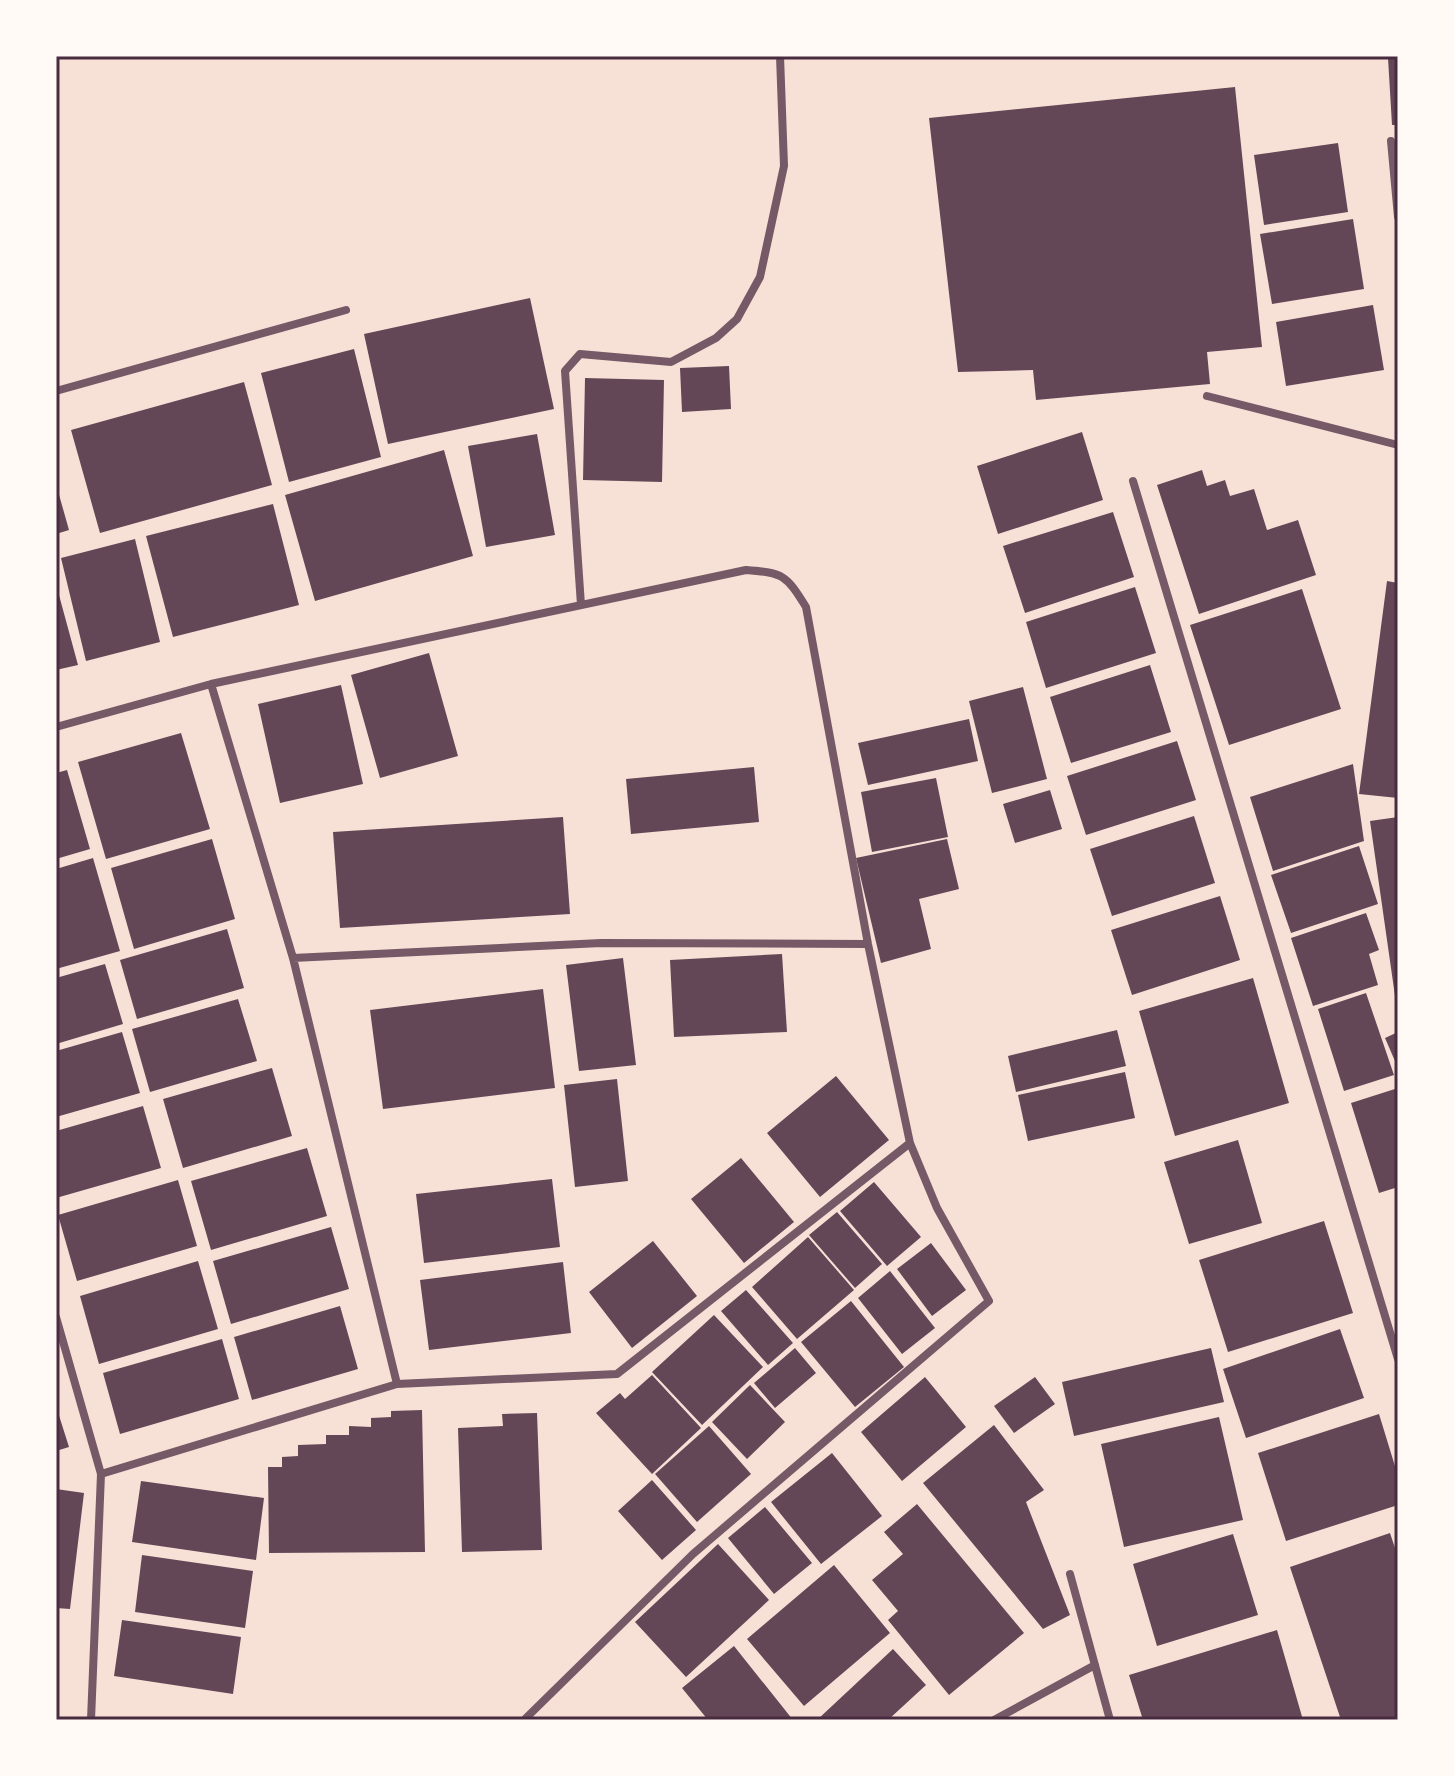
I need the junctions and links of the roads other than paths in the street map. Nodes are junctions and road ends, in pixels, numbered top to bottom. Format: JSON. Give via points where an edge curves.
{"nodes":[{"id":1,"x":780,"y":56,"type":"edge"},
{"id":2,"x":1391,"y":141,"type":"dead end"},
{"id":3,"x":1398,"y":217,"type":"edge"},
{"id":4,"x":346,"y":310,"type":"dead end"},
{"id":5,"x":56,"y":391,"type":"edge"},
{"id":6,"x":1207,"y":396,"type":"dead end"},
{"id":7,"x":1398,"y":445,"type":"edge"},
{"id":8,"x":1133,"y":481,"type":"dead end"},
{"id":9,"x":581,"y":605,"type":"junction"},
{"id":10,"x":211,"y":684,"type":"junction"},
{"id":11,"x":56,"y":727,"type":"edge"},
{"id":12,"x":868,"y":944,"type":"junction"},
{"id":13,"x":293,"y":958,"type":"junction"},
{"id":14,"x":910,"y":1143,"type":"junction"},
{"id":15,"x":56,"y":1317,"type":"edge"},
{"id":16,"x":1398,"y":1359,"type":"edge"},
{"id":17,"x":397,"y":1384,"type":"junction"},
{"id":18,"x":101,"y":1474,"type":"junction"},
{"id":19,"x":1070,"y":1574,"type":"dead end"},
{"id":20,"x":1095,"y":1665,"type":"junction"},
{"id":21,"x":91,"y":1720,"type":"edge"},
{"id":22,"x":524,"y":1720,"type":"edge"},
{"id":23,"x":994,"y":1720,"type":"edge"},
{"id":24,"x":1110,"y":1720,"type":"edge"}],
"edges":[{"from":1,"to":9,"type":"street","via":[[784,166],[760,277],[737,319],[716,338],[671,362],[580,354],[565,371]]},
{"from":2,"to":3,"type":"street"},
{"from":4,"to":5,"type":"street"},
{"from":6,"to":7,"type":"street"},
{"from":8,"to":16,"type":"street"},
{"from":9,"to":10,"type":"street"},
{"from":9,"to":12,"type":"street","via":[[746,570],[790,581],[806,607]]},
{"from":10,"to":11,"type":"street"},
{"from":10,"to":13,"type":"street"},
{"from":12,"to":13,"type":"street","via":[[601,943]]},
{"from":12,"to":14,"type":"street"},
{"from":13,"to":17,"type":"street"},
{"from":14,"to":17,"type":"street","via":[[617,1374]]},
{"from":14,"to":22,"type":"street","via":[[937,1208],[989,1301],[693,1554]]},
{"from":15,"to":18,"type":"street"},
{"from":17,"to":18,"type":"street"},
{"from":18,"to":21,"type":"street"},
{"from":19,"to":20,"type":"street"},
{"from":20,"to":23,"type":"street"},
{"from":20,"to":24,"type":"street"}]}
